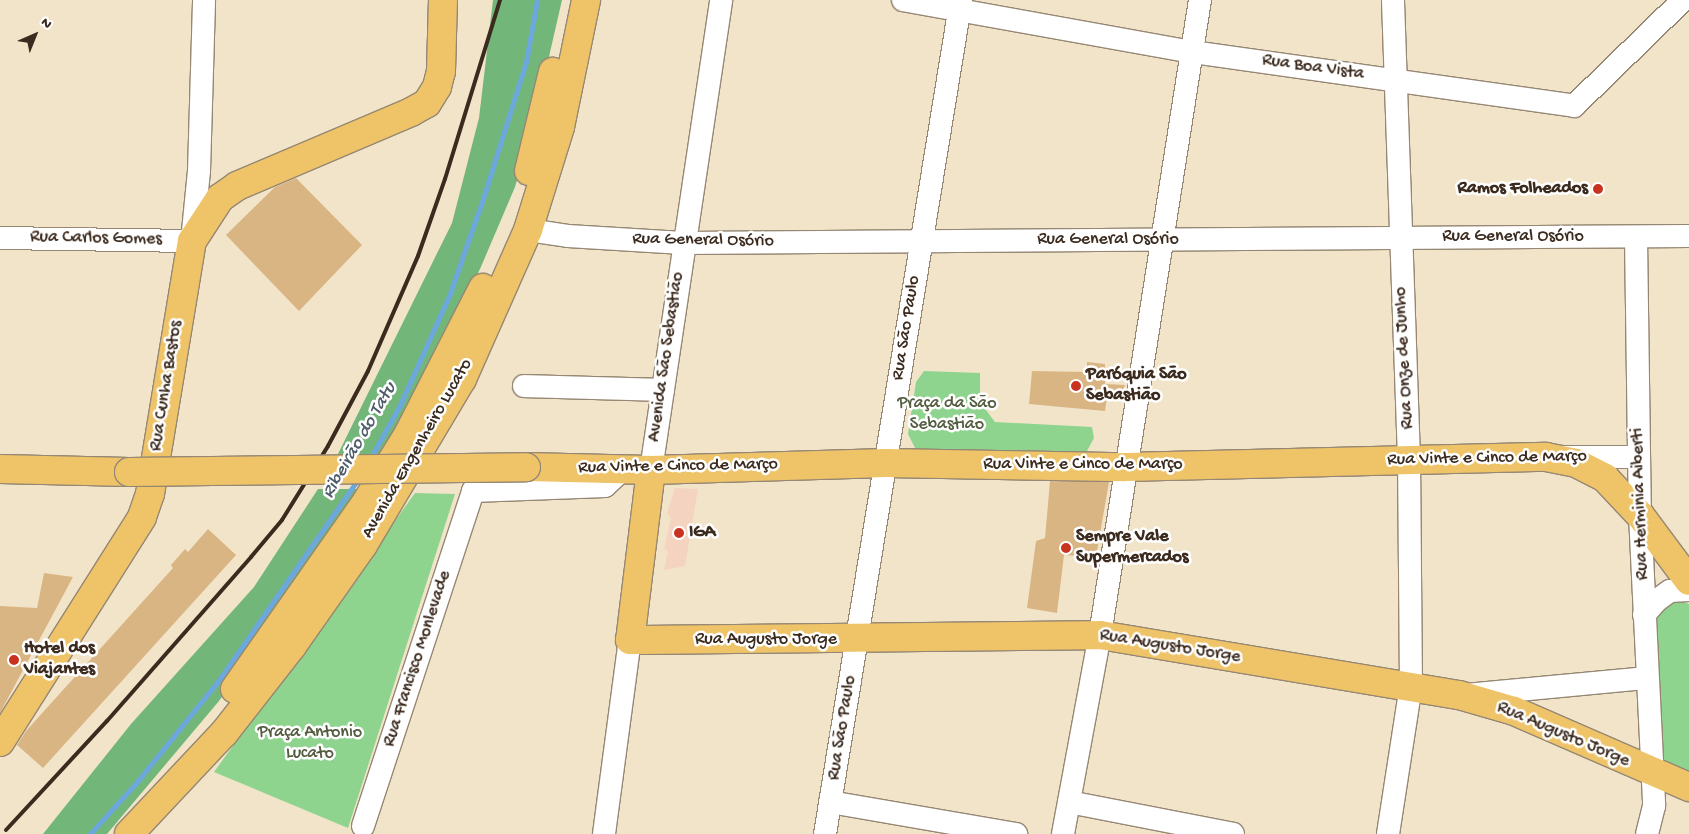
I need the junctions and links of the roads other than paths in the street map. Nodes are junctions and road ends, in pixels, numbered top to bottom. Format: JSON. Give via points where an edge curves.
{"nodes":[{"id":1,"x":204,"y":0,"type":"edge"},
{"id":2,"x":443,"y":0,"type":"edge"},
{"id":3,"x":570,"y":0,"type":"edge"},
{"id":4,"x":586,"y":0,"type":"edge"},
{"id":5,"x":721,"y":0,"type":"edge"},
{"id":6,"x":903,"y":0,"type":"edge"},
{"id":7,"x":1200,"y":0,"type":"edge"},
{"id":8,"x":1393,"y":0,"type":"edge"},
{"id":9,"x":1683,"y":0,"type":"edge"},
{"id":10,"x":961,"y":4,"type":"edge"},
{"id":11,"x":1192,"y":52,"type":"junction"},
{"id":12,"x":1395,"y":79,"type":"junction"},
{"id":13,"x":199,"y":171,"type":"junction"},
{"id":14,"x":529,"y":171,"type":"junction"},
{"id":15,"x":237,"y":186,"type":"junction"},
{"id":16,"x":528,"y":230,"type":"junction"},
{"id":17,"x":1689,"y":236,"type":"edge"},
{"id":18,"x":1636,"y":237,"type":"junction"},
{"id":19,"x":0,"y":238,"type":"edge"},
{"id":20,"x":1399,"y":238,"type":"junction"},
{"id":21,"x":1161,"y":240,"type":"junction"},
{"id":22,"x":192,"y":241,"type":"junction"},
{"id":23,"x":920,"y":241,"type":"junction"},
{"id":24,"x":683,"y":243,"type":"junction"},
{"id":25,"x":524,"y":386,"type":"dead end"},
{"id":26,"x":663,"y":390,"type":"junction"},
{"id":27,"x":1546,"y":457,"type":"junction"},
{"id":28,"x":1639,"y":457,"type":"junction"},
{"id":29,"x":1409,"y":459,"type":"junction"},
{"id":30,"x":886,"y":463,"type":"junction"},
{"id":31,"x":1125,"y":467,"type":"junction"},
{"id":32,"x":0,"y":469,"type":"edge"},
{"id":33,"x":623,"y":469,"type":"junction"},
{"id":34,"x":651,"y":470,"type":"junction"},
{"id":35,"x":1640,"y":515,"type":"junction"},
{"id":36,"x":1689,"y":581,"type":"edge"},
{"id":37,"x":1689,"y":590,"type":"edge"},
{"id":38,"x":1644,"y":614,"type":"junction"},
{"id":39,"x":1100,"y":635,"type":"junction"},
{"id":40,"x":630,"y":640,"type":"junction"},
{"id":41,"x":857,"y":640,"type":"junction"},
{"id":42,"x":1647,"y":678,"type":"junction"},
{"id":43,"x":1411,"y":686,"type":"junction"},
{"id":44,"x":1459,"y":695,"type":"junction"},
{"id":45,"x":2,"y":737,"type":"edge"},
{"id":46,"x":1652,"y":772,"type":"junction"},
{"id":47,"x":1689,"y":787,"type":"edge"},
{"id":48,"x":830,"y":802,"type":"junction"},
{"id":49,"x":1068,"y":802,"type":"junction"},
{"id":50,"x":363,"y":826,"type":"dead end"},
{"id":51,"x":115,"y":834,"type":"edge"},
{"id":52,"x":129,"y":834,"type":"edge"},
{"id":53,"x":604,"y":834,"type":"edge"},
{"id":54,"x":825,"y":834,"type":"edge"},
{"id":55,"x":1016,"y":834,"type":"edge"},
{"id":56,"x":1063,"y":834,"type":"edge"},
{"id":57,"x":1233,"y":834,"type":"edge"},
{"id":58,"x":1388,"y":834,"type":"edge"},
{"id":59,"x":1646,"y":834,"type":"edge"}],
"edges":[{"from":1,"to":13,"type":"street","name":"Rua Cunha Bastos"},
{"from":2,"to":15,"type":"main road","via":[[441,71],[438,87],[427,103]]},
{"from":3,"to":14,"type":"main road","name":"Avenida Engenheiro Lucato"},
{"from":4,"to":16,"type":"main road","name":"Avenida Engenheiro Lucato","via":[[560,127]]},
{"from":5,"to":24,"type":"street","name":"Avenida São Sebastião"},
{"from":6,"to":10,"type":"street","name":"Rua Boa Vista"},
{"from":7,"to":11,"type":"street"},
{"from":8,"to":12,"type":"street","name":"Rua Onze de Junho"},
{"from":9,"to":12,"type":"street","name":"Rua Boa Vista","via":[[1574,106]]},
{"from":10,"to":11,"type":"street","name":"Rua Boa Vista"},
{"from":10,"to":23,"type":"street","name":"Rua São Paulo"},
{"from":11,"to":12,"type":"street","name":"Rua Boa Vista"},
{"from":11,"to":21,"type":"street"},
{"from":12,"to":20,"type":"street","name":"Rua Onze de Junho"},
{"from":13,"to":15,"type":"street","via":[[208,182]]},
{"from":13,"to":22,"type":"street","name":"Rua Cunha Bastos"},
{"from":14,"to":16,"type":"main road","via":[[521,212]]},
{"from":14,"to":51,"type":"main road","name":"Avenida Engenheiro Lucato","via":[[502,244],[476,301],[408,435],[367,501],[209,725]]},
{"from":15,"to":22,"type":"main road","via":[[220,198]]},
{"from":16,"to":24,"type":"street","name":"Rua General Osório","via":[[568,236]]},
{"from":16,"to":52,"type":"main road","name":"Avenida Engenheiro Lucato","via":[[462,378],[364,545],[292,646],[224,733]]},
{"from":17,"to":18,"type":"street","name":"Rua General Osório"},
{"from":18,"to":20,"type":"street","name":"Rua General Osório"},
{"from":18,"to":28,"type":"street","name":"Rua Herminia Aiberti"},
{"from":19,"to":22,"type":"street","name":"Rua Carlos Gomes"},
{"from":20,"to":21,"type":"street","name":"Rua General Osório"},
{"from":20,"to":29,"type":"street","name":"Rua Onze de Junho"},
{"from":21,"to":23,"type":"street","name":"Rua General Osório"},
{"from":21,"to":31,"type":"street"},
{"from":22,"to":45,"type":"main road","name":"Rua Cunha Bastos","via":[[151,486],[142,517]]},
{"from":23,"to":24,"type":"street","name":"Rua General Osório"},
{"from":23,"to":30,"type":"street","name":"Rua São Paulo"},
{"from":24,"to":26,"type":"street","name":"Avenida São Sebastião"},
{"from":25,"to":26,"type":"street"},
{"from":26,"to":34,"type":"street","name":"Avenida São Sebastião"},
{"from":27,"to":28,"type":"street","name":"Rua Vinte e Cinco de Março"},
{"from":27,"to":29,"type":"main road","name":"Rua Vinte e Cinco de Março"},
{"from":27,"to":35,"type":"main road","via":[[1576,463],[1605,478]]},
{"from":28,"to":35,"type":"street","name":"Rua Herminia Aiberti"},
{"from":29,"to":31,"type":"main road","name":"Rua Vinte e Cinco de Março"},
{"from":29,"to":43,"type":"street","name":"Rua Onze de Junho"},
{"from":30,"to":31,"type":"main road","name":"Rua Vinte e Cinco de Março"},
{"from":30,"to":34,"type":"main road","name":"Rua Vinte e Cinco de Março"},
{"from":30,"to":41,"type":"street","name":"Rua São Paulo"},
{"from":31,"to":39,"type":"street"},
{"from":32,"to":33,"type":"main road","name":"Rua Vinte e Cinco de Março","bridge":true,"via":[[129,472],[526,467]]},
{"from":33,"to":34,"type":"main road","name":"Rua Vinte e Cinco de Março"},
{"from":33,"to":50,"type":"street","name":"Rua Francisco Monlevade","via":[[605,486],[473,491]]},
{"from":34,"to":40,"type":"main road","name":"Avenida São Sebastião"},
{"from":35,"to":36,"type":"main road"},
{"from":35,"to":38,"type":"street","name":"Rua Herminia Aiberti"},
{"from":37,"to":38,"type":"street","via":[[1670,592],[1656,600]]},
{"from":38,"to":42,"type":"street","name":"Rua Herminia Aiberti"},
{"from":39,"to":41,"type":"main road","name":"Rua Augusto Jorge"},
{"from":39,"to":43,"type":"main road","name":"Rua Augusto Jorge"},
{"from":39,"to":49,"type":"street"},
{"from":40,"to":41,"type":"main road","name":"Rua Augusto Jorge"},
{"from":40,"to":53,"type":"street","name":"Avenida São Sebastião"},
{"from":41,"to":48,"type":"street","name":"Rua São Paulo"},
{"from":42,"to":44,"type":"street"},
{"from":42,"to":46,"type":"street","name":"Rua Herminia Aiberti"},
{"from":43,"to":44,"type":"main road","name":"Rua Augusto Jorge"},
{"from":43,"to":58,"type":"street","name":"Rua Onze de Junho"},
{"from":44,"to":46,"type":"main road","name":"Rua Augusto Jorge","via":[[1514,711]]},
{"from":46,"to":47,"type":"main road","name":"Rua Augusto Jorge"},
{"from":46,"to":59,"type":"street","name":"Rua Herminia Aiberti","via":[[1654,806]]},
{"from":48,"to":54,"type":"street","name":"Rua São Paulo"},
{"from":48,"to":55,"type":"street"},
{"from":49,"to":56,"type":"street"},
{"from":49,"to":57,"type":"street"}]}
